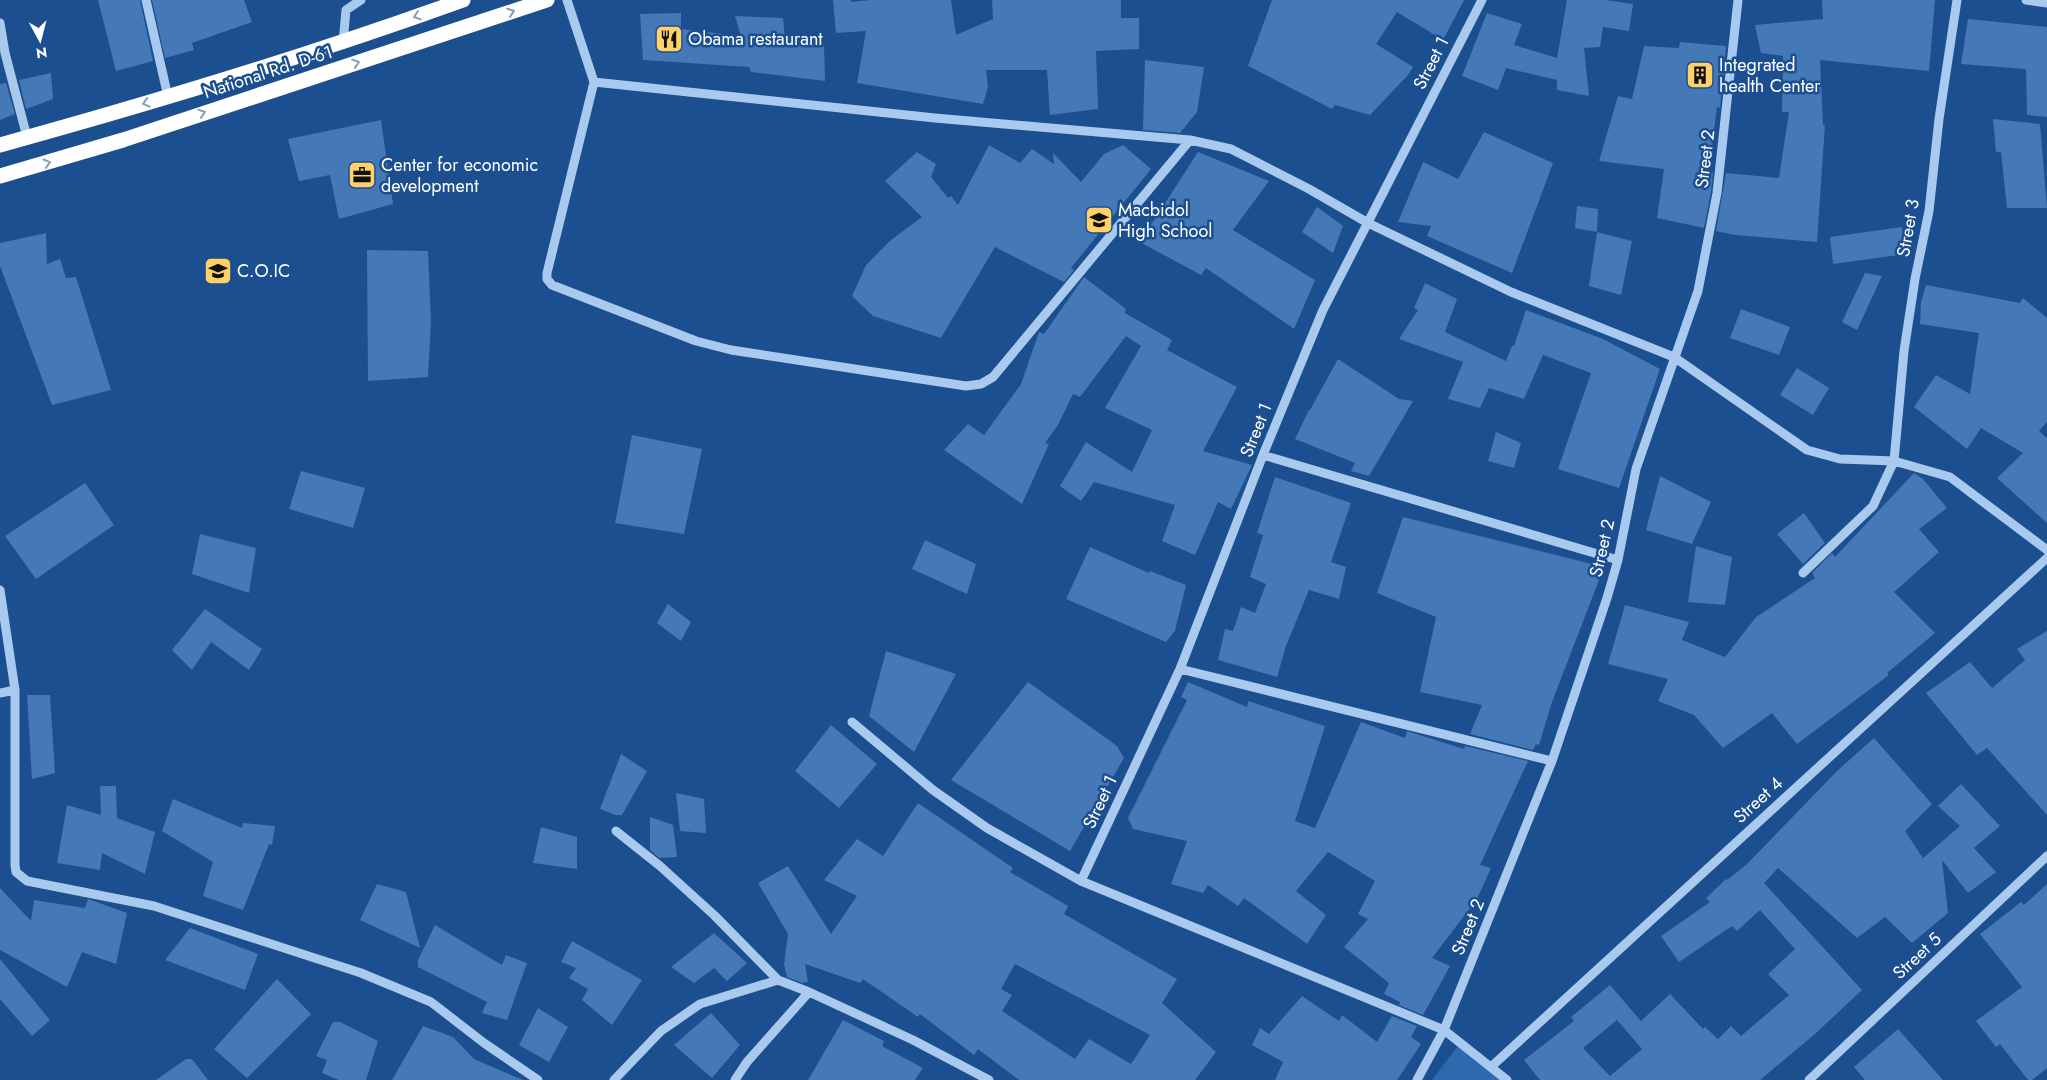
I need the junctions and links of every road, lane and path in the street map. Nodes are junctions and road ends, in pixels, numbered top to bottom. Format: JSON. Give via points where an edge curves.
{"nodes":[{"id":1,"x":146,"y":0,"type":"edge"},
{"id":2,"x":361,"y":0,"type":"edge"},
{"id":3,"x":463,"y":0,"type":"edge"},
{"id":4,"x":547,"y":0,"type":"edge"},
{"id":5,"x":567,"y":0,"type":"edge"},
{"id":6,"x":1482,"y":0,"type":"edge"},
{"id":7,"x":1738,"y":0,"type":"edge"},
{"id":8,"x":1957,"y":0,"type":"edge"},
{"id":9,"x":2026,"y":0,"type":"edge"},
{"id":10,"x":2047,"y":3,"type":"edge"},
{"id":11,"x":437,"y":4,"type":"edge"},
{"id":12,"x":0,"y":23,"type":"edge"},
{"id":13,"x":343,"y":43,"type":"junction"},
{"id":14,"x":594,"y":82,"type":"junction"},
{"id":15,"x":168,"y":97,"type":"junction"},
{"id":16,"x":28,"y":138,"type":"junction"},
{"id":17,"x":1190,"y":140,"type":"junction"},
{"id":18,"x":0,"y":145,"type":"edge"},
{"id":19,"x":0,"y":176,"type":"edge"},
{"id":20,"x":1368,"y":222,"type":"junction"},
{"id":21,"x":1674,"y":357,"type":"junction"},
{"id":22,"x":1263,"y":455,"type":"junction"},
{"id":23,"x":1894,"y":461,"type":"junction"},
{"id":24,"x":2047,"y":550,"type":"edge"},
{"id":25,"x":2047,"y":558,"type":"edge"},
{"id":26,"x":1618,"y":560,"type":"junction"},
{"id":27,"x":1803,"y":573,"type":"dead end"},
{"id":28,"x":0,"y":590,"type":"edge"},
{"id":29,"x":1180,"y":669,"type":"junction"},
{"id":30,"x":15,"y":690,"type":"junction"},
{"id":31,"x":0,"y":693,"type":"edge"},
{"id":32,"x":852,"y":722,"type":"dead end"},
{"id":33,"x":1552,"y":761,"type":"junction"},
{"id":34,"x":616,"y":831,"type":"dead end"},
{"id":35,"x":2047,"y":856,"type":"edge"},
{"id":36,"x":1081,"y":881,"type":"junction"},
{"id":37,"x":778,"y":980,"type":"junction"},
{"id":38,"x":810,"y":992,"type":"junction"},
{"id":39,"x":1444,"y":1030,"type":"junction"},
{"id":40,"x":1492,"y":1066,"type":"junction"},
{"id":41,"x":538,"y":1080,"type":"edge"},
{"id":42,"x":614,"y":1080,"type":"edge"},
{"id":43,"x":735,"y":1080,"type":"edge"},
{"id":44,"x":989,"y":1080,"type":"edge"},
{"id":45,"x":1416,"y":1080,"type":"edge"},
{"id":46,"x":1507,"y":1080,"type":"edge"},
{"id":47,"x":1809,"y":1080,"type":"edge"}],
"edges":[{"from":1,"to":15,"type":"street"},
{"from":2,"to":13,"type":"street","via":[[346,10]]},
{"from":3,"to":11,"type":"highway","name":"National Rd. D-61"},
{"from":19,"to":4,"type":"highway","name":"National Rd. D-61","one_way":true,"via":[[123,140]]},
{"from":5,"to":14,"type":"street"},
{"from":6,"to":20,"type":"street","name":"Street 1"},
{"from":7,"to":21,"type":"street","name":"Street 2","via":[[1717,193],[1698,291]]},
{"from":8,"to":23,"type":"street","name":"Street 3","via":[[1929,211],[1904,351]]},
{"from":9,"to":10,"type":"street"},
{"from":11,"to":13,"type":"highway","name":"National Rd. D-61","one_way":true},
{"from":12,"to":16,"type":"street"},
{"from":13,"to":15,"type":"highway","name":"National Rd. D-61"},
{"from":14,"to":17,"type":"street","via":[[935,118]]},
{"from":14,"to":17,"type":"street","via":[[547,273],[552,285],[705,344],[966,386],[982,384],[993,377]]},
{"from":15,"to":16,"type":"highway","name":"National Rd. D-61","one_way":true},
{"from":16,"to":18,"type":"highway","name":"National Rd. D-61"},
{"from":17,"to":20,"type":"street","via":[[1231,149]]},
{"from":20,"to":21,"type":"street","via":[[1511,292]]},
{"from":20,"to":22,"type":"street","name":"Street 1","via":[[1323,310]]},
{"from":21,"to":23,"type":"street","via":[[1807,450],[1840,459]]},
{"from":21,"to":26,"type":"street","name":"Street 2","via":[[1636,468]]},
{"from":22,"to":26,"type":"street"},
{"from":22,"to":29,"type":"street","name":"Street 1"},
{"from":23,"to":24,"type":"street","via":[[1950,477]]},
{"from":23,"to":27,"type":"street","name":"Street 3","via":[[1873,506]]},
{"from":25,"to":40,"type":"street","name":"Street 4"},
{"from":26,"to":33,"type":"street","name":"Street 2"},
{"from":28,"to":30,"type":"street"},
{"from":29,"to":33,"type":"street"},
{"from":29,"to":36,"type":"street","name":"Street 1"},
{"from":30,"to":31,"type":"street"},
{"from":30,"to":41,"type":"street","via":[[15,865],[16,872],[27,881],[154,906],[361,973],[431,1002]]},
{"from":32,"to":36,"type":"street","via":[[933,790],[987,828]]},
{"from":33,"to":39,"type":"street","name":"Street 2"},
{"from":34,"to":37,"type":"street","via":[[714,915]]},
{"from":35,"to":47,"type":"street","name":"Street 5"},
{"from":36,"to":39,"type":"street"},
{"from":37,"to":38,"type":"street"},
{"from":37,"to":42,"type":"street","via":[[700,1004],[661,1031]]},
{"from":38,"to":43,"type":"street","via":[[747,1062]]},
{"from":38,"to":44,"type":"street"},
{"from":39,"to":40,"type":"street"},
{"from":39,"to":45,"type":"street","name":"Street 2"},
{"from":40,"to":46,"type":"street"}]}
